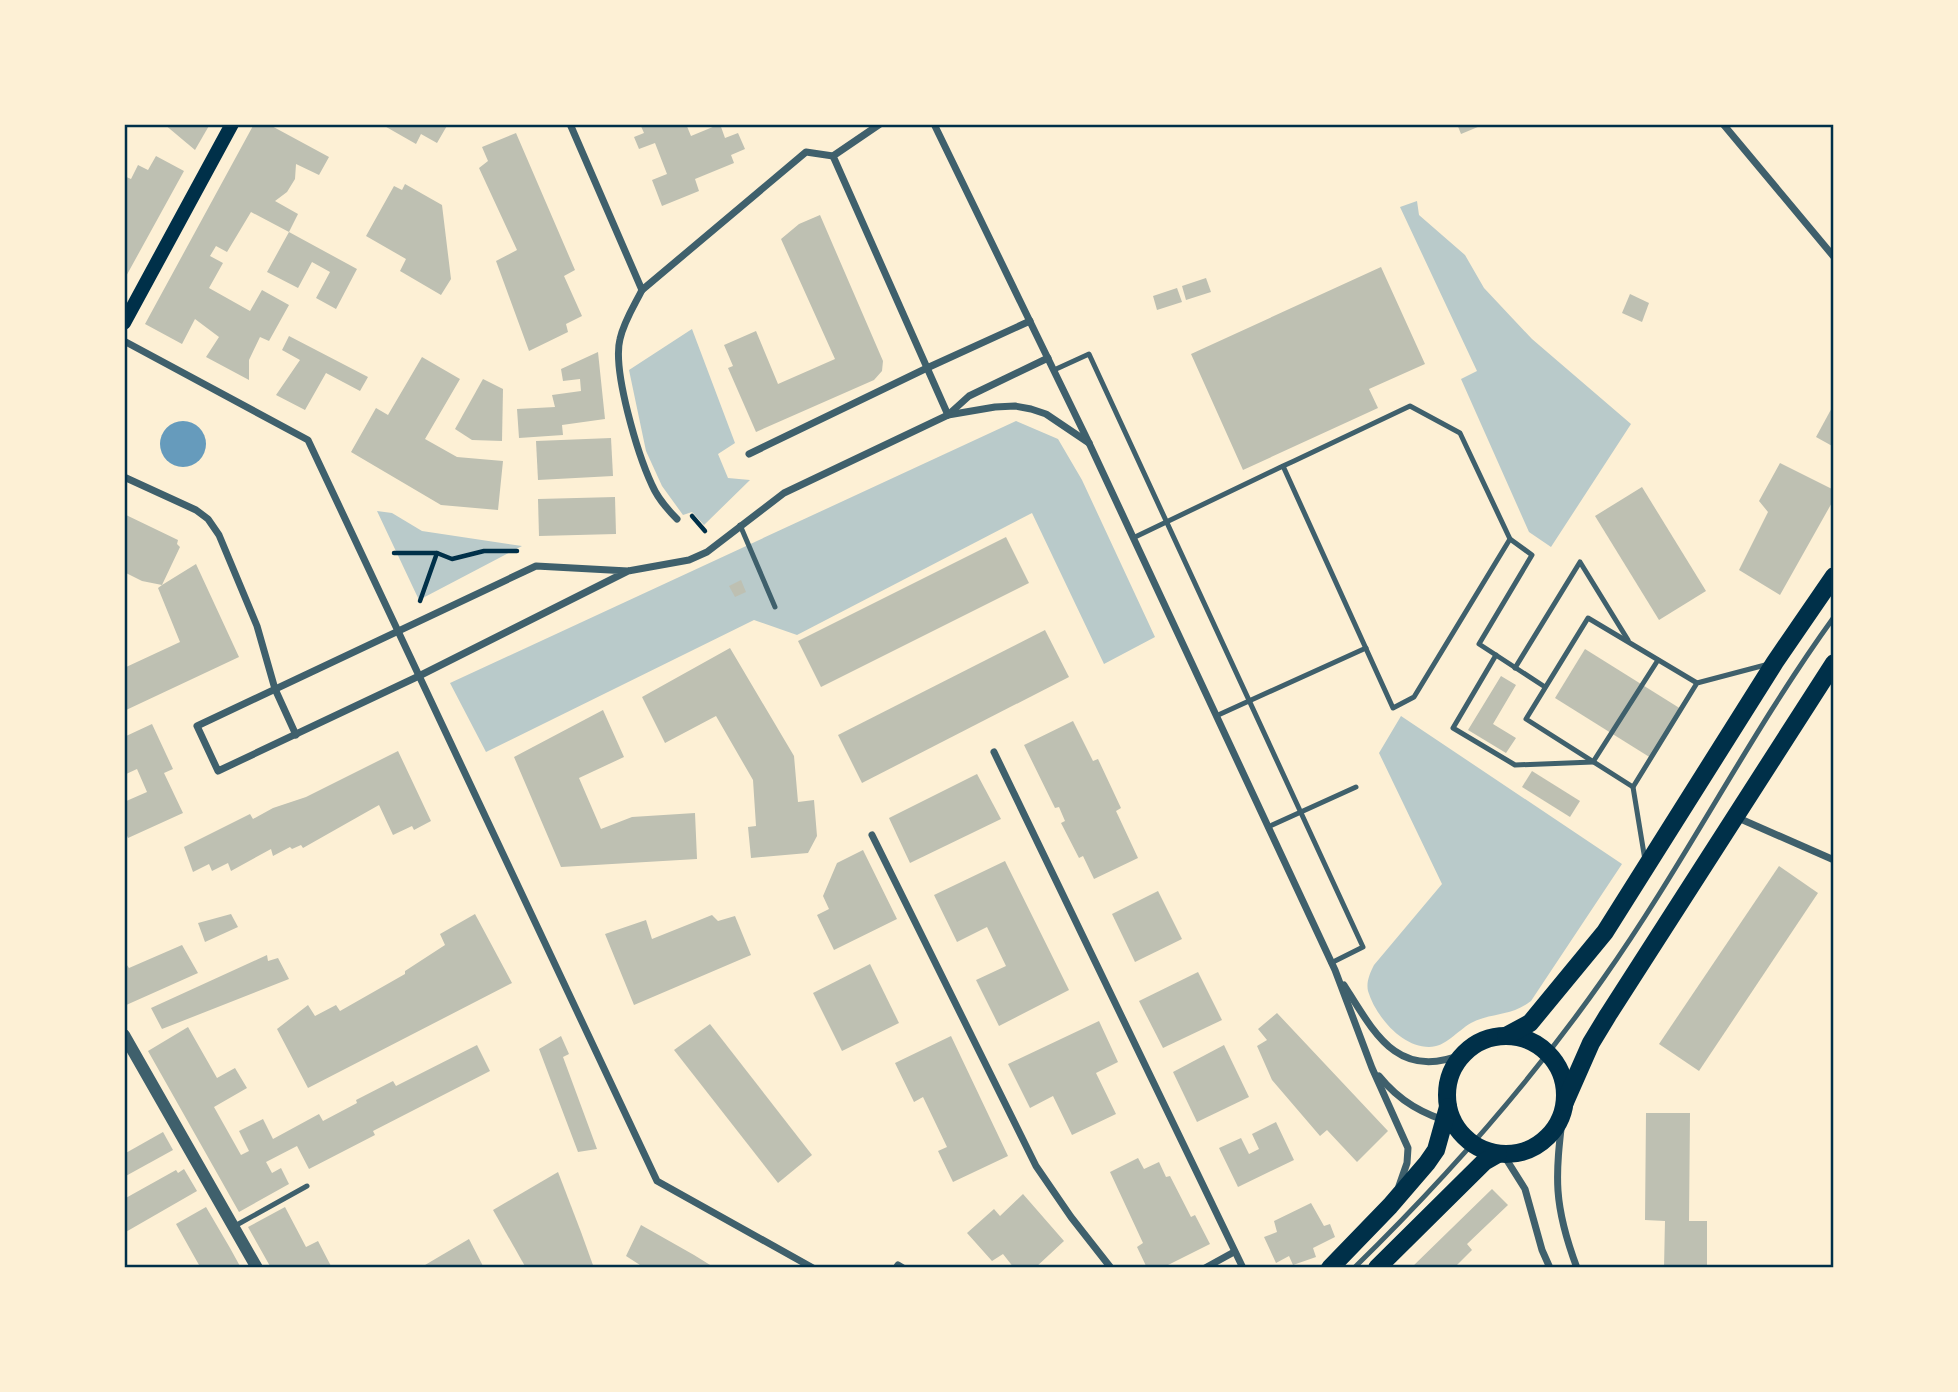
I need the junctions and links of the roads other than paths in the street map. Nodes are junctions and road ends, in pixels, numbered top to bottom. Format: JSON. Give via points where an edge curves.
{"nodes":[{"id":1,"x":232,"y":124,"type":"edge"},
{"id":2,"x":570,"y":124,"type":"edge"},
{"id":3,"x":880,"y":124,"type":"edge"},
{"id":4,"x":934,"y":124,"type":"edge"},
{"id":5,"x":1723,"y":124,"type":"edge"},
{"id":6,"x":834,"y":156,"type":"junction"},
{"id":7,"x":1834,"y":257,"type":"edge"},
{"id":8,"x":642,"y":290,"type":"junction"},
{"id":9,"x":1030,"y":321,"type":"junction"},
{"id":10,"x":124,"y":323,"type":"edge"},
{"id":11,"x":124,"y":341,"type":"edge"},
{"id":12,"x":1048,"y":358,"type":"junction"},
{"id":13,"x":927,"y":368,"type":"junction"},
{"id":14,"x":1054,"y":370,"type":"junction"},
{"id":15,"x":948,"y":415,"type":"junction"},
{"id":16,"x":1089,"y":443,"type":"junction"},
{"id":17,"x":749,"y":454,"type":"dead end"},
{"id":18,"x":1283,"y":466,"type":"junction"},
{"id":19,"x":124,"y":477,"type":"edge"},
{"id":20,"x":677,"y":519,"type":"dead end"},
{"id":21,"x":1167,"y":522,"type":"junction"},
{"id":22,"x":740,"y":525,"type":"junction"},
{"id":23,"x":1133,"y":538,"type":"junction"},
{"id":24,"x":1510,"y":539,"type":"junction"},
{"id":25,"x":628,"y":571,"type":"junction"},
{"id":26,"x":1834,"y":576,"type":"edge"},
{"id":27,"x":775,"y":607,"type":"dead end"},
{"id":28,"x":1834,"y":618,"type":"edge"},
{"id":29,"x":398,"y":631,"type":"junction"},
{"id":30,"x":1630,"y":643,"type":"junction"},
{"id":31,"x":1366,"y":648,"type":"junction"},
{"id":32,"x":1496,"y":655,"type":"junction"},
{"id":33,"x":1658,"y":660,"type":"junction"},
{"id":34,"x":1775,"y":662,"type":"junction"},
{"id":35,"x":1834,"y":663,"type":"edge"},
{"id":36,"x":1515,"y":668,"type":"junction"},
{"id":37,"x":419,"y":676,"type":"junction"},
{"id":38,"x":1697,"y":683,"type":"junction"},
{"id":39,"x":1545,"y":687,"type":"junction"},
{"id":40,"x":275,"y":689,"type":"junction"},
{"id":41,"x":1250,"y":701,"type":"junction"},
{"id":42,"x":1216,"y":716,"type":"junction"},
{"id":43,"x":296,"y":735,"type":"junction"},
{"id":44,"x":994,"y":752,"type":"dead end"},
{"id":45,"x":1593,"y":762,"type":"junction"},
{"id":46,"x":1356,"y":787,"type":"dead end"},
{"id":47,"x":1633,"y":787,"type":"junction"},
{"id":48,"x":1301,"y":812,"type":"junction"},
{"id":49,"x":1736,"y":817,"type":"junction"},
{"id":50,"x":1268,"y":827,"type":"junction"},
{"id":51,"x":872,"y":835,"type":"dead end"},
{"id":52,"x":1834,"y":860,"type":"edge"},
{"id":53,"x":1645,"y":866,"type":"junction"},
{"id":54,"x":1333,"y":966,"type":"junction"},
{"id":55,"x":124,"y":1035,"type":"edge"},
{"id":56,"x":1506,"y":1036,"type":"junction"},
{"id":57,"x":1547,"y":1052,"type":"junction"},
{"id":58,"x":1463,"y":1054,"type":"junction"},
{"id":59,"x":1372,"y":1068,"type":"junction"},
{"id":60,"x":1564,"y":1107,"type":"junction"},
{"id":61,"x":1450,"y":1117,"type":"junction"},
{"id":62,"x":1473,"y":1144,"type":"junction"},
{"id":63,"x":1500,"y":1154,"type":"junction"},
{"id":64,"x":307,"y":1186,"type":"dead end"},
{"id":65,"x":1390,"y":1206,"type":"junction"},
{"id":66,"x":233,"y":1227,"type":"junction"},
{"id":67,"x":1234,"y":1252,"type":"junction"},
{"id":68,"x":257,"y":1268,"type":"edge"},
{"id":69,"x":813,"y":1268,"type":"edge"},
{"id":70,"x":897,"y":1268,"type":"edge"},
{"id":71,"x":903,"y":1268,"type":"edge"},
{"id":72,"x":1111,"y":1268,"type":"edge"},
{"id":73,"x":1205,"y":1268,"type":"edge"},
{"id":74,"x":1243,"y":1268,"type":"edge"},
{"id":75,"x":1330,"y":1268,"type":"edge"},
{"id":76,"x":1354,"y":1268,"type":"edge"},
{"id":77,"x":1377,"y":1268,"type":"edge"},
{"id":78,"x":1550,"y":1268,"type":"edge"},
{"id":79,"x":1577,"y":1268,"type":"edge"}],
"edges":[{"from":1,"to":10,"type":"main road"},
{"from":2,"to":8,"type":"street"},
{"from":3,"to":6,"type":"street"},
{"from":4,"to":9,"type":"street"},
{"from":5,"to":7,"type":"street"},
{"from":6,"to":8,"type":"street","via":[[806,152]]},
{"from":6,"to":13,"type":"street"},
{"from":8,"to":20,"type":"street","via":[[619,340],[620,374],[647,474],[661,502]]},
{"from":9,"to":12,"type":"street"},
{"from":9,"to":13,"type":"street"},
{"from":11,"to":29,"type":"street","via":[[308,440]]},
{"from":12,"to":14,"type":"street"},
{"from":12,"to":15,"type":"street","via":[[969,396]]},
{"from":13,"to":15,"type":"street"},
{"from":13,"to":17,"type":"street"},
{"from":14,"to":16,"type":"street"},
{"from":14,"to":21,"type":"lane","via":[[1089,354]]},
{"from":15,"to":16,"type":"street","via":[[995,407],[1031,409]]},
{"from":15,"to":22,"type":"street","via":[[784,494]]},
{"from":16,"to":23,"type":"street"},
{"from":18,"to":21,"type":"lane"},
{"from":18,"to":24,"type":"lane","via":[[1410,406],[1460,433]]},
{"from":18,"to":31,"type":"lane"},
{"from":19,"to":40,"type":"street","via":[[208,519],[252,614]]},
{"from":21,"to":23,"type":"lane"},
{"from":21,"to":41,"type":"lane"},
{"from":22,"to":25,"type":"street","via":[[707,552],[689,560]]},
{"from":22,"to":27,"type":"lane"},
{"from":23,"to":42,"type":"street"},
{"from":24,"to":31,"type":"lane","via":[[1414,697],[1393,708]]},
{"from":24,"to":32,"type":"lane","via":[[1532,555],[1479,644]]},
{"from":25,"to":29,"type":"street","via":[[537,566]]},
{"from":25,"to":37,"type":"street"},
{"from":26,"to":34,"type":"main road"},
{"from":28,"to":57,"type":"lane","via":[[1603,979]]},
{"from":29,"to":37,"type":"street"},
{"from":29,"to":40,"type":"street"},
{"from":30,"to":33,"type":"lane"},
{"from":30,"to":36,"type":"lane","via":[[1580,562]]},
{"from":30,"to":39,"type":"lane","via":[[1588,618]]},
{"from":31,"to":41,"type":"lane"},
{"from":32,"to":36,"type":"lane"},
{"from":32,"to":45,"type":"lane","via":[[1453,728],[1515,765]]},
{"from":33,"to":38,"type":"lane"},
{"from":33,"to":45,"type":"lane"},
{"from":34,"to":38,"type":"lane"},
{"from":34,"to":53,"type":"main road"},
{"from":35,"to":49,"type":"main road"},
{"from":36,"to":39,"type":"lane"},
{"from":37,"to":43,"type":"street"},
{"from":37,"to":69,"type":"street","via":[[657,1181]]},
{"from":38,"to":47,"type":"lane"},
{"from":39,"to":45,"type":"lane","via":[[1526,719]]},
{"from":40,"to":43,"type":"street"},
{"from":40,"to":43,"type":"street","via":[[197,726],[218,771]]},
{"from":41,"to":42,"type":"lane"},
{"from":41,"to":48,"type":"lane"},
{"from":42,"to":50,"type":"street"},
{"from":44,"to":67,"type":"street"},
{"from":45,"to":47,"type":"lane"},
{"from":46,"to":48,"type":"lane"},
{"from":47,"to":53,"type":"lane"},
{"from":48,"to":50,"type":"lane"},
{"from":48,"to":54,"type":"lane","via":[[1363,947]]},
{"from":49,"to":52,"type":"street"},
{"from":49,"to":60,"type":"main road","via":[[1591,1043]]},
{"from":50,"to":54,"type":"street"},
{"from":51,"to":72,"type":"street","via":[[1035,1167]]},
{"from":53,"to":56,"type":"main road","via":[[1605,933],[1530,1023]]},
{"from":54,"to":58,"type":"street","via":[[1378,1037],[1398,1055],[1424,1063],[1446,1062]]},
{"from":54,"to":59,"type":"street"},
{"from":55,"to":66,"type":"street"},
{"from":56,"to":57,"type":"main road","via":[[1528,1040]]},
{"from":56,"to":58,"type":"main road","via":[[1487,1039]]},
{"from":57,"to":60,"type":"main road","via":[[1564,1080]]},
{"from":57,"to":62,"type":"lane"},
{"from":58,"to":61,"type":"main road","via":[[1450,1079]]},
{"from":59,"to":61,"type":"street","via":[[1404,1102],[1421,1112]]},
{"from":59,"to":65,"type":"street","via":[[1408,1148]]},
{"from":60,"to":63,"type":"main road","via":[[1550,1135],[1537,1146]]},
{"from":60,"to":79,"type":"street","via":[[1558,1200]]},
{"from":61,"to":62,"type":"main road"},
{"from":61,"to":65,"type":"main road","via":[[1436,1150]]},
{"from":62,"to":63,"type":"main road"},
{"from":62,"to":76,"type":"lane"},
{"from":63,"to":77,"type":"main road","via":[[1484,1162]]},
{"from":63,"to":78,"type":"street","via":[[1525,1189]]},
{"from":64,"to":66,"type":"lane"},
{"from":65,"to":75,"type":"main road"},
{"from":66,"to":68,"type":"street"},
{"from":67,"to":73,"type":"street"},
{"from":67,"to":74,"type":"street"},
{"from":70,"to":71,"type":"street"}]}
